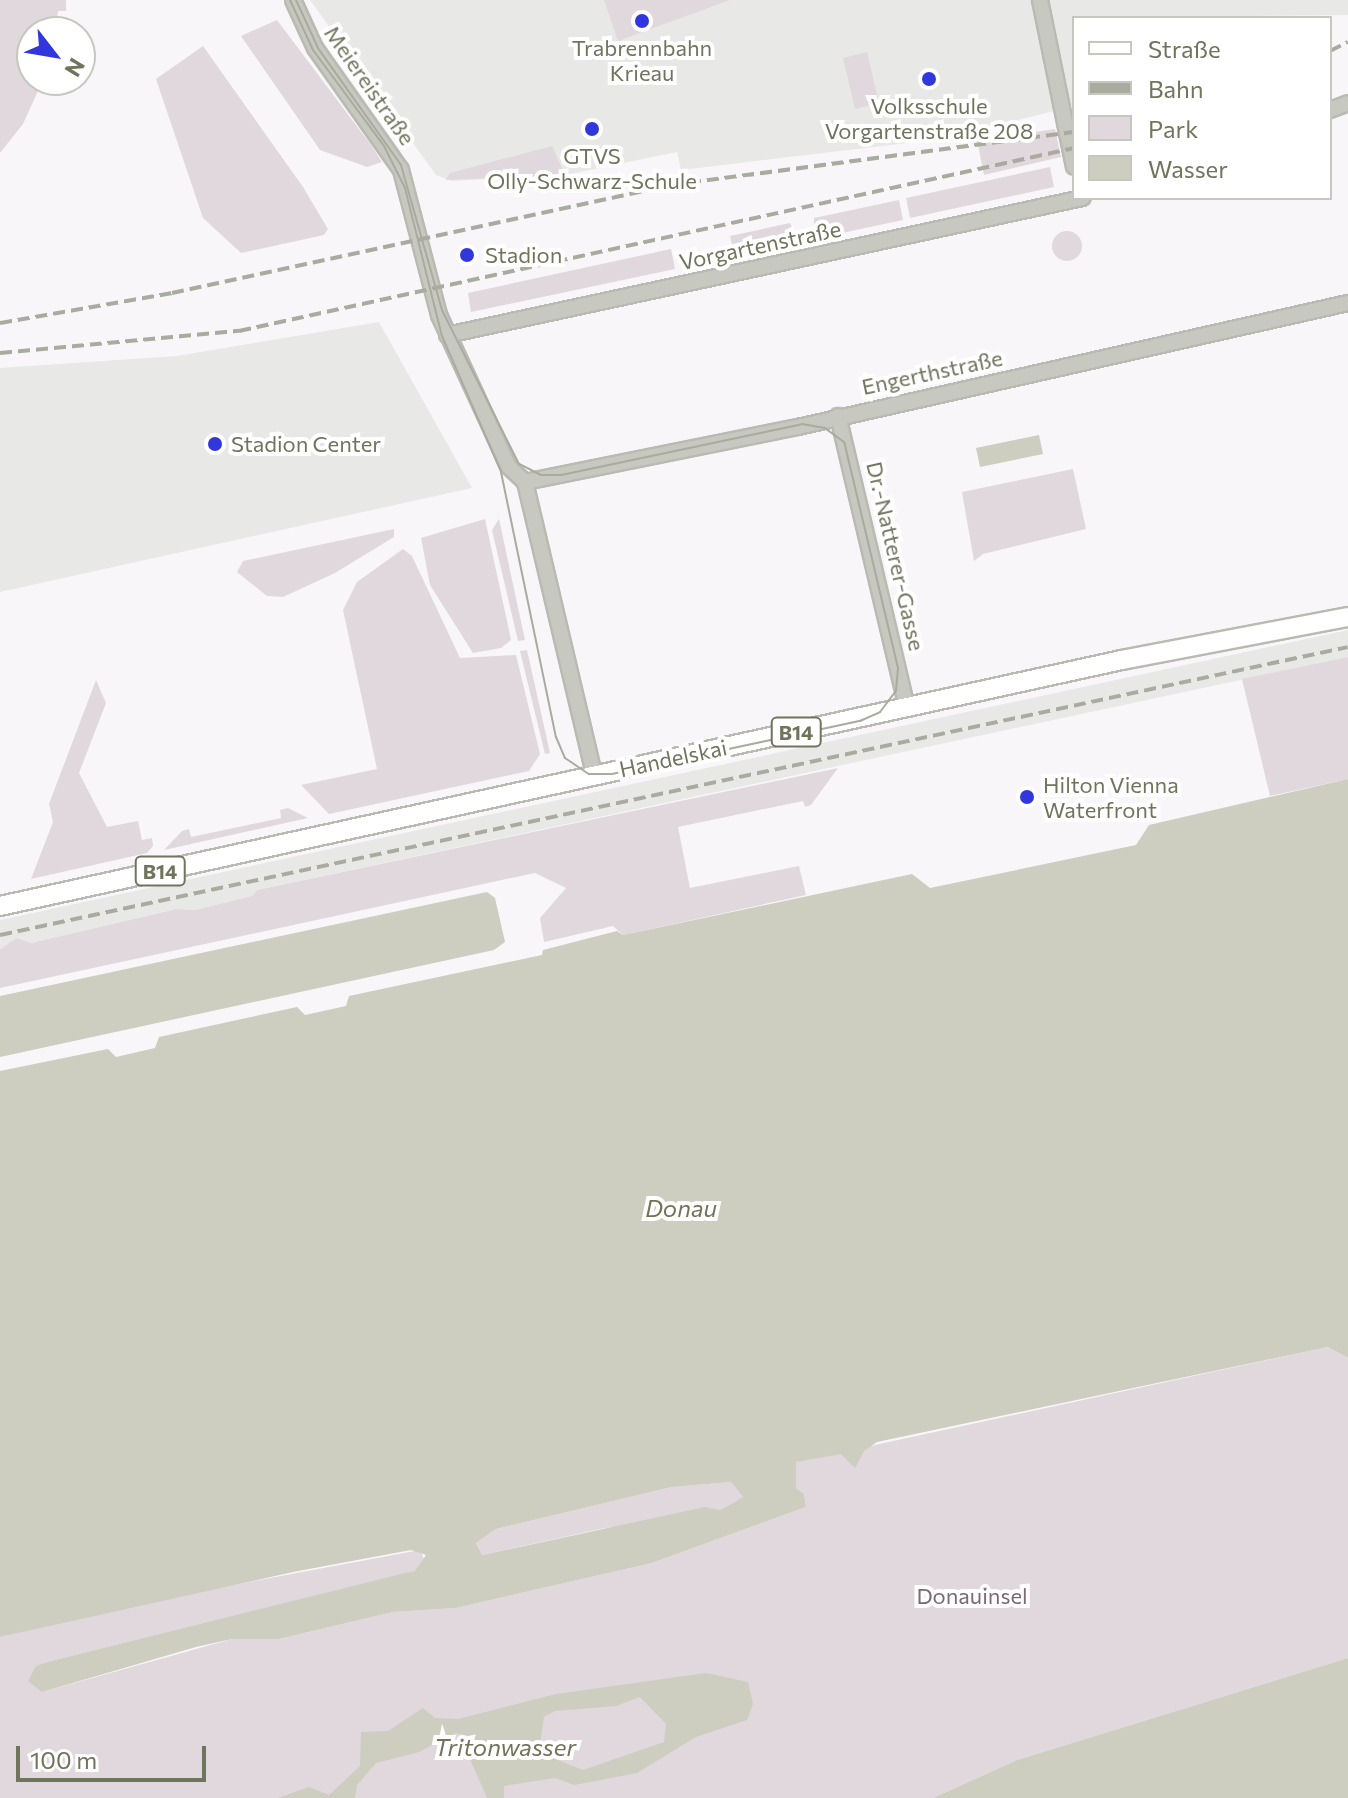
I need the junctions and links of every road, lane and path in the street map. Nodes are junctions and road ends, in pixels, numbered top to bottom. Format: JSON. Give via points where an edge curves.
{"nodes":[{"id":1,"x":293,"y":0,"type":"edge"},
{"id":2,"x":1040,"y":0,"type":"edge"},
{"id":3,"x":1072,"y":157,"type":"edge"},
{"id":4,"x":1072,"y":200,"type":"edge"},
{"id":5,"x":1348,"y":303,"type":"edge"},
{"id":6,"x":447,"y":335,"type":"junction"},
{"id":7,"x":838,"y":416,"type":"junction"},
{"id":8,"x":525,"y":482,"type":"junction"},
{"id":9,"x":1348,"y":617,"type":"edge"},
{"id":10,"x":907,"y":708,"type":"junction"},
{"id":11,"x":594,"y":775,"type":"junction"},
{"id":12,"x":0,"y":906,"type":"edge"}],
"edges":[{"from":1,"to":6,"type":"street","name":"Meiereistraße","via":[[315,48],[401,170]]},
{"from":2,"to":3,"type":"street"},
{"from":4,"to":6,"type":"street","name":"Vorgartenstraße"},
{"from":5,"to":7,"type":"street","name":"Engerthstraße"},
{"from":6,"to":8,"type":"street","name":"Meiereistraße","via":[[509,467]]},
{"from":7,"to":8,"type":"street","name":"Engerthstraße"},
{"from":7,"to":10,"type":"street","name":"Dr.-Natterer-Gasse"},
{"from":8,"to":11,"type":"street"},
{"from":9,"to":10,"type":"main road","name":"Handelskai","number":"B14"},
{"from":10,"to":11,"type":"main road","name":"Handelskai","number":"B14"},
{"from":11,"to":12,"type":"main road","name":"Handelskai","number":"B14"}]}
